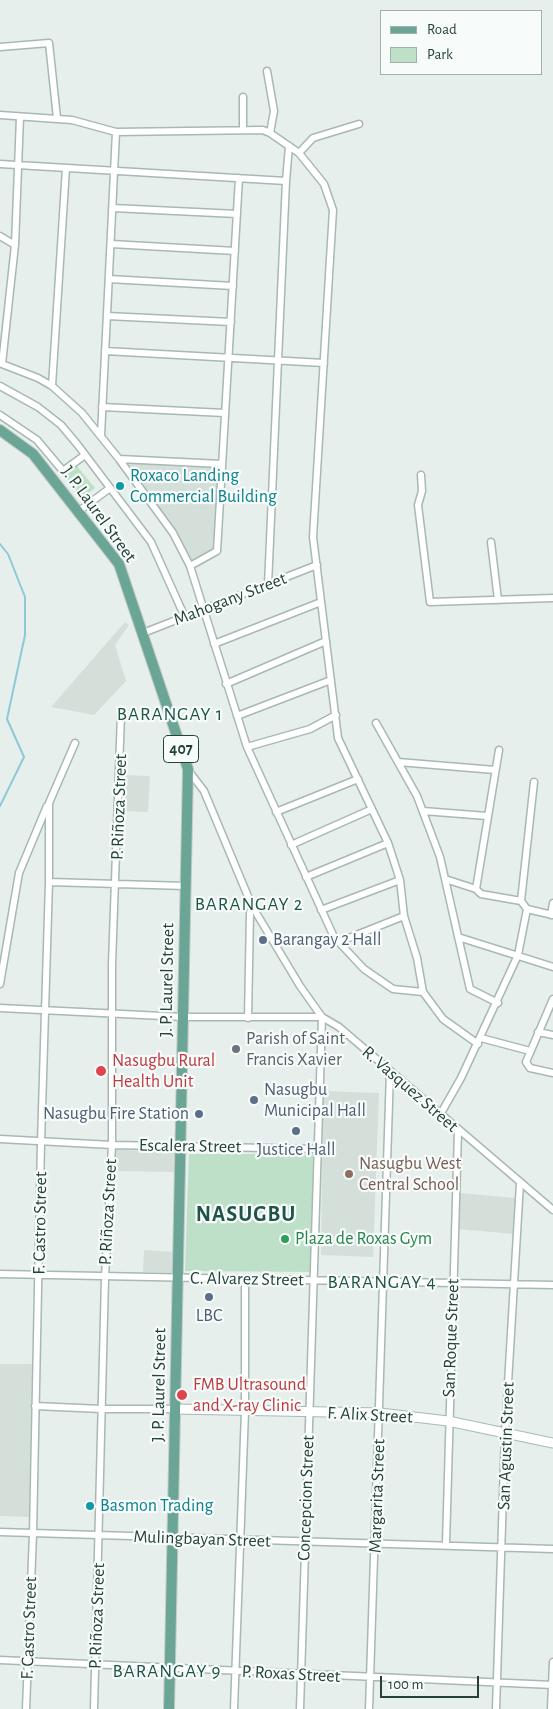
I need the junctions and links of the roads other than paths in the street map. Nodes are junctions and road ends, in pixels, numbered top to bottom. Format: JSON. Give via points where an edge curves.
{"nodes":[{"id":1,"x":0,"y":47,"type":"edge"},
{"id":2,"x":267,"y":71,"type":"dead end"},
{"id":3,"x":243,"y":97,"type":"dead end"},
{"id":4,"x":0,"y":115,"type":"edge"},
{"id":5,"x":20,"y":117,"type":"junction"},
{"id":6,"x":57,"y":118,"type":"junction"},
{"id":7,"x":359,"y":124,"type":"dead end"},
{"id":8,"x":243,"y":130,"type":"junction"},
{"id":9,"x":116,"y":132,"type":"junction"},
{"id":10,"x":270,"y":132,"type":"junction"},
{"id":11,"x":289,"y":146,"type":"junction"},
{"id":12,"x":299,"y":153,"type":"junction"},
{"id":13,"x":0,"y":164,"type":"edge"},
{"id":14,"x":18,"y":164,"type":"junction"},
{"id":15,"x":66,"y":168,"type":"junction"},
{"id":16,"x":115,"y":172,"type":"junction"},
{"id":17,"x":239,"y":178,"type":"junction"},
{"id":18,"x":286,"y":180,"type":"junction"},
{"id":19,"x":113,"y":208,"type":"junction"},
{"id":20,"x":237,"y":214,"type":"junction"},
{"id":21,"x":0,"y":236,"type":"edge"},
{"id":22,"x":111,"y":244,"type":"junction"},
{"id":23,"x":15,"y":245,"type":"junction"},
{"id":24,"x":235,"y":251,"type":"junction"},
{"id":25,"x":109,"y":279,"type":"junction"},
{"id":26,"x":233,"y":286,"type":"junction"},
{"id":27,"x":107,"y":316,"type":"junction"},
{"id":28,"x":231,"y":322,"type":"junction"},
{"id":29,"x":105,"y":351,"type":"junction"},
{"id":30,"x":228,"y":358,"type":"junction"},
{"id":31,"x":278,"y":361,"type":"junction"},
{"id":32,"x":324,"y":363,"type":"junction"},
{"id":33,"x":0,"y":386,"type":"edge"},
{"id":34,"x":52,"y":386,"type":"junction"},
{"id":35,"x":102,"y":407,"type":"junction"},
{"id":36,"x":225,"y":413,"type":"junction"},
{"id":37,"x":0,"y":414,"type":"edge"},
{"id":38,"x":0,"y":430,"type":"edge"},
{"id":39,"x":101,"y":435,"type":"junction"},
{"id":40,"x":85,"y":455,"type":"junction"},
{"id":41,"x":119,"y":459,"type":"junction"},
{"id":42,"x":222,"y":464,"type":"junction"},
{"id":43,"x":420,"y":475,"type":"dead end"},
{"id":44,"x":110,"y":488,"type":"junction"},
{"id":45,"x":80,"y":511,"type":"junction"},
{"id":46,"x":491,"y":542,"type":"dead end"},
{"id":47,"x":317,"y":565,"type":"junction"},
{"id":48,"x":190,"y":566,"type":"junction"},
{"id":49,"x":268,"y":585,"type":"junction"},
{"id":50,"x":553,"y":598,"type":"edge"},
{"id":51,"x":498,"y":600,"type":"junction"},
{"id":52,"x":321,"y":602,"type":"junction"},
{"id":53,"x":202,"y":610,"type":"junction"},
{"id":54,"x":184,"y":613,"type":"dead end"},
{"id":55,"x":143,"y":633,"type":"junction"},
{"id":56,"x":326,"y":641,"type":"junction"},
{"id":57,"x":214,"y":644,"type":"junction"},
{"id":58,"x":331,"y":680,"type":"junction"},
{"id":59,"x":226,"y":684,"type":"junction"},
{"id":60,"x":122,"y":714,"type":"dead end"},
{"id":61,"x":336,"y":715,"type":"junction"},
{"id":62,"x":237,"y":716,"type":"junction"},
{"id":63,"x":376,"y":723,"type":"dead end"},
{"id":64,"x":75,"y":743,"type":"dead end"},
{"id":65,"x":247,"y":747,"type":"junction"},
{"id":66,"x":499,"y":750,"type":"dead end"},
{"id":67,"x":398,"y":762,"type":"junction"},
{"id":68,"x":188,"y":770,"type":"junction"},
{"id":69,"x":495,"y":770,"type":"junction"},
{"id":70,"x":358,"y":779,"type":"junction"},
{"id":71,"x":534,"y":782,"type":"dead end"},
{"id":72,"x":49,"y":803,"type":"junction"},
{"id":73,"x":372,"y":809,"type":"junction"},
{"id":74,"x":422,"y":811,"type":"junction"},
{"id":75,"x":276,"y":812,"type":"junction"},
{"id":76,"x":487,"y":816,"type":"junction"},
{"id":77,"x":388,"y":843,"type":"junction"},
{"id":78,"x":291,"y":845,"type":"junction"},
{"id":79,"x":306,"y":877,"type":"junction"},
{"id":80,"x":445,"y":879,"type":"junction"},
{"id":81,"x":400,"y":880,"type":"junction"},
{"id":82,"x":49,"y":882,"type":"junction"},
{"id":83,"x":117,"y":883,"type":"junction"},
{"id":84,"x":186,"y":886,"type":"junction"},
{"id":85,"x":476,"y":889,"type":"junction"},
{"id":86,"x":521,"y":901,"type":"junction"},
{"id":87,"x":553,"y":903,"type":"edge"},
{"id":88,"x":252,"y":906,"type":"junction"},
{"id":89,"x":527,"y":909,"type":"junction"},
{"id":90,"x":321,"y":910,"type":"junction"},
{"id":91,"x":552,"y":915,"type":"edge"},
{"id":92,"x":404,"y":916,"type":"junction"},
{"id":93,"x":458,"y":937,"type":"junction"},
{"id":94,"x":339,"y":942,"type":"junction"},
{"id":95,"x":518,"y":955,"type":"junction"},
{"id":96,"x":553,"y":967,"type":"edge"},
{"id":97,"x":0,"y":984,"type":"edge"},
{"id":98,"x":423,"y":992,"type":"junction"},
{"id":99,"x":553,"y":998,"type":"edge"},
{"id":100,"x":498,"y":1003,"type":"junction"},
{"id":101,"x":0,"y":1008,"type":"edge"},
{"id":102,"x":44,"y":1012,"type":"junction"},
{"id":103,"x":113,"y":1014,"type":"junction"},
{"id":104,"x":183,"y":1017,"type":"junction"},
{"id":105,"x":322,"y":1017,"type":"junction"},
{"id":106,"x":248,"y":1018,"type":"junction"},
{"id":107,"x":538,"y":1032,"type":"junction"},
{"id":108,"x":553,"y":1035,"type":"edge"},
{"id":109,"x":479,"y":1041,"type":"junction"},
{"id":110,"x":530,"y":1051,"type":"junction"},
{"id":111,"x":390,"y":1072,"type":"junction"},
{"id":112,"x":553,"y":1073,"type":"edge"},
{"id":113,"x":440,"y":1115,"type":"junction"},
{"id":114,"x":458,"y":1131,"type":"junction"},
{"id":115,"x":0,"y":1139,"type":"edge"},
{"id":116,"x":41,"y":1142,"type":"junction"},
{"id":117,"x":112,"y":1145,"type":"junction"},
{"id":118,"x":180,"y":1146,"type":"junction"},
{"id":119,"x":319,"y":1149,"type":"junction"},
{"id":120,"x":520,"y":1183,"type":"junction"},
{"id":121,"x":553,"y":1210,"type":"edge"},
{"id":122,"x":0,"y":1274,"type":"edge"},
{"id":123,"x":40,"y":1275,"type":"junction"},
{"id":124,"x":105,"y":1278,"type":"junction"},
{"id":125,"x":178,"y":1278,"type":"junction"},
{"id":126,"x":245,"y":1279,"type":"junction"},
{"id":127,"x":314,"y":1280,"type":"junction"},
{"id":128,"x":452,"y":1282,"type":"junction"},
{"id":129,"x":383,"y":1283,"type":"junction"},
{"id":130,"x":515,"y":1285,"type":"junction"},
{"id":131,"x":553,"y":1285,"type":"edge"},
{"id":132,"x":35,"y":1406,"type":"junction"},
{"id":133,"x":175,"y":1409,"type":"junction"},
{"id":134,"x":102,"y":1410,"type":"junction"},
{"id":135,"x":245,"y":1411,"type":"junction"},
{"id":136,"x":310,"y":1412,"type":"junction"},
{"id":137,"x":380,"y":1413,"type":"junction"},
{"id":138,"x":448,"y":1422,"type":"junction"},
{"id":139,"x":505,"y":1433,"type":"junction"},
{"id":140,"x":553,"y":1443,"type":"edge"},
{"id":141,"x":0,"y":1532,"type":"edge"},
{"id":142,"x":33,"y":1534,"type":"junction"},
{"id":143,"x":173,"y":1536,"type":"junction"},
{"id":144,"x":100,"y":1537,"type":"junction"},
{"id":145,"x":239,"y":1540,"type":"junction"},
{"id":146,"x":304,"y":1542,"type":"junction"},
{"id":147,"x":375,"y":1544,"type":"junction"},
{"id":148,"x":446,"y":1544,"type":"junction"},
{"id":149,"x":503,"y":1546,"type":"junction"},
{"id":150,"x":553,"y":1548,"type":"edge"},
{"id":151,"x":0,"y":1660,"type":"edge"},
{"id":152,"x":27,"y":1662,"type":"junction"},
{"id":153,"x":553,"y":1662,"type":"edge"},
{"id":154,"x":96,"y":1666,"type":"junction"},
{"id":155,"x":170,"y":1669,"type":"junction"},
{"id":156,"x":235,"y":1671,"type":"junction"},
{"id":157,"x":300,"y":1674,"type":"junction"},
{"id":158,"x":370,"y":1678,"type":"junction"},
{"id":159,"x":497,"y":1683,"type":"junction"},
{"id":160,"x":553,"y":1685,"type":"edge"},
{"id":161,"x":26,"y":1709,"type":"edge"},
{"id":162,"x":94,"y":1709,"type":"edge"},
{"id":163,"x":169,"y":1709,"type":"edge"},
{"id":164,"x":234,"y":1709,"type":"edge"},
{"id":165,"x":300,"y":1709,"type":"edge"},
{"id":166,"x":369,"y":1709,"type":"edge"},
{"id":167,"x":496,"y":1709,"type":"edge"},
{"id":168,"x":551,"y":1709,"type":"edge"}],
"edges":[{"from":1,"to":6,"type":"street","via":[[49,43]]},
{"from":2,"to":10,"type":"street","via":[[274,111]]},
{"from":3,"to":8,"type":"street"},
{"from":4,"to":5,"type":"street"},
{"from":5,"to":6,"type":"street"},
{"from":5,"to":14,"type":"street"},
{"from":6,"to":9,"type":"street"},
{"from":7,"to":12,"type":"street","via":[[314,138]]},
{"from":8,"to":9,"type":"street"},
{"from":8,"to":10,"type":"street"},
{"from":9,"to":16,"type":"street"},
{"from":10,"to":11,"type":"street"},
{"from":11,"to":12,"type":"street"},
{"from":11,"to":18,"type":"street"},
{"from":12,"to":32,"type":"street","via":[[324,184],[333,210]]},
{"from":13,"to":14,"type":"street"},
{"from":14,"to":15,"type":"street"},
{"from":14,"to":23,"type":"street"},
{"from":15,"to":16,"type":"street"},
{"from":15,"to":34,"type":"street"},
{"from":16,"to":17,"type":"street"},
{"from":16,"to":19,"type":"street"},
{"from":17,"to":18,"type":"street"},
{"from":17,"to":20,"type":"street"},
{"from":18,"to":31,"type":"street"},
{"from":19,"to":20,"type":"street"},
{"from":19,"to":22,"type":"street"},
{"from":20,"to":24,"type":"street"},
{"from":21,"to":23,"type":"street"},
{"from":22,"to":24,"type":"street"},
{"from":22,"to":25,"type":"street"},
{"from":23,"to":34,"type":"street","via":[[2,364]]},
{"from":24,"to":26,"type":"street"},
{"from":25,"to":26,"type":"street"},
{"from":25,"to":27,"type":"street"},
{"from":26,"to":28,"type":"street"},
{"from":27,"to":28,"type":"street"},
{"from":27,"to":29,"type":"street"},
{"from":28,"to":30,"type":"street"},
{"from":29,"to":30,"type":"street"},
{"from":29,"to":35,"type":"street"},
{"from":30,"to":31,"type":"street"},
{"from":30,"to":36,"type":"street"},
{"from":31,"to":32,"type":"street"},
{"from":31,"to":49,"type":"street"},
{"from":32,"to":47,"type":"street","via":[[313,537]]},
{"from":33,"to":40,"type":"street","via":[[38,406],[60,425]]},
{"from":34,"to":39,"type":"street"},
{"from":35,"to":36,"type":"street"},
{"from":35,"to":39,"type":"street"},
{"from":36,"to":42,"type":"street"},
{"from":37,"to":40,"type":"street","via":[[37,440],[63,471]]},
{"from":38,"to":45,"type":"main road","name":"J. P. Laurel Street","number":"407","via":[[33,454]]},
{"from":39,"to":41,"type":"street"},
{"from":40,"to":44,"type":"street"},
{"from":41,"to":42,"type":"street"},
{"from":41,"to":48,"type":"street","via":[[173,533]]},
{"from":42,"to":48,"type":"street","via":[[217,551]]},
{"from":43,"to":51,"type":"street","via":[[422,491],[418,505],[430,602]]},
{"from":44,"to":45,"type":"street"},
{"from":44,"to":54,"type":"street","via":[[151,542]]},
{"from":45,"to":55,"type":"main road","name":"J. P. Laurel Street","number":"407","via":[[119,564]]},
{"from":46,"to":51,"type":"street"},
{"from":47,"to":49,"type":"street","name":"Mahogany Street"},
{"from":47,"to":52,"type":"street"},
{"from":48,"to":53,"type":"street"},
{"from":49,"to":53,"type":"street","name":"Mahogany Street"},
{"from":50,"to":51,"type":"street"},
{"from":52,"to":56,"type":"street"},
{"from":52,"to":57,"type":"street"},
{"from":53,"to":55,"type":"street","name":"Mahogany Street"},
{"from":53,"to":57,"type":"street"},
{"from":55,"to":68,"type":"main road","name":"J. P. Laurel Street","number":"407"},
{"from":56,"to":58,"type":"street"},
{"from":56,"to":59,"type":"street"},
{"from":57,"to":59,"type":"street"},
{"from":58,"to":61,"type":"street"},
{"from":58,"to":62,"type":"street"},
{"from":59,"to":62,"type":"street"},
{"from":60,"to":83,"type":"street","name":"P. Riñoza Street"},
{"from":61,"to":65,"type":"street","via":[[310,729]]},
{"from":61,"to":70,"type":"street","via":[[338,738]]},
{"from":62,"to":65,"type":"street"},
{"from":63,"to":67,"type":"street"},
{"from":64,"to":72,"type":"street","name":"F. Castro Street"},
{"from":65,"to":75,"type":"street"},
{"from":66,"to":69,"type":"street"},
{"from":67,"to":69,"type":"street"},
{"from":67,"to":74,"type":"street"},
{"from":68,"to":84,"type":"main road","name":"J. P. Laurel Street","number":"407"},
{"from":68,"to":88,"type":"street","name":"R. Vasquez Street","via":[[204,791]]},
{"from":69,"to":76,"type":"street"},
{"from":70,"to":73,"type":"street"},
{"from":70,"to":75,"type":"street"},
{"from":71,"to":86,"type":"street"},
{"from":72,"to":82,"type":"street","name":"F. Castro Street"},
{"from":72,"to":97,"type":"street","via":[[18,873]]},
{"from":73,"to":77,"type":"street"},
{"from":73,"to":78,"type":"street"},
{"from":74,"to":76,"type":"street"},
{"from":74,"to":80,"type":"street","via":[[440,856]]},
{"from":75,"to":78,"type":"street"},
{"from":76,"to":85,"type":"street"},
{"from":77,"to":79,"type":"street"},
{"from":77,"to":81,"type":"street"},
{"from":78,"to":79,"type":"street"},
{"from":79,"to":90,"type":"street"},
{"from":80,"to":85,"type":"street"},
{"from":80,"to":93,"type":"street"},
{"from":81,"to":90,"type":"street"},
{"from":81,"to":92,"type":"street"},
{"from":82,"to":83,"type":"street"},
{"from":82,"to":102,"type":"street","name":"F. Castro Street"},
{"from":83,"to":84,"type":"street"},
{"from":83,"to":103,"type":"street","name":"P. Riñoza Street","via":[[112,964]]},
{"from":84,"to":104,"type":"main road","name":"J. P. Laurel Street","number":"407"},
{"from":85,"to":86,"type":"street","via":[[481,894]]},
{"from":86,"to":89,"type":"street"},
{"from":87,"to":91,"type":"street"},
{"from":88,"to":105,"type":"street","name":"R. Vasquez Street"},
{"from":88,"to":106,"type":"street"},
{"from":89,"to":91,"type":"street"},
{"from":89,"to":95,"type":"street"},
{"from":90,"to":94,"type":"street"},
{"from":92,"to":94,"type":"street"},
{"from":92,"to":98,"type":"street"},
{"from":93,"to":95,"type":"street"},
{"from":93,"to":100,"type":"street","via":[[470,989]]},
{"from":94,"to":98,"type":"street","via":[[364,969],[393,989]]},
{"from":95,"to":96,"type":"street"},
{"from":95,"to":100,"type":"street"},
{"from":98,"to":109,"type":"street","via":[[443,1019]]},
{"from":99,"to":107,"type":"street"},
{"from":100,"to":109,"type":"street"},
{"from":101,"to":102,"type":"street"},
{"from":102,"to":103,"type":"street"},
{"from":102,"to":116,"type":"street","name":"F. Castro Street"},
{"from":103,"to":104,"type":"street"},
{"from":103,"to":117,"type":"street","name":"P. Riñoza Street"},
{"from":104,"to":106,"type":"street"},
{"from":104,"to":118,"type":"main road","name":"J. P. Laurel Street","number":"407"},
{"from":105,"to":106,"type":"street"},
{"from":105,"to":111,"type":"street","name":"R. Vasquez Street","via":[[339,1027]]},
{"from":105,"to":119,"type":"street","name":"Concepcion Street"},
{"from":107,"to":108,"type":"street"},
{"from":107,"to":110,"type":"street"},
{"from":109,"to":110,"type":"street"},
{"from":109,"to":113,"type":"street"},
{"from":110,"to":112,"type":"street","via":[[526,1062],[530,1068]]},
{"from":111,"to":113,"type":"street","name":"R. Vasquez Street"},
{"from":111,"to":129,"type":"street","name":"Margarita Street"},
{"from":113,"to":114,"type":"street","name":"R. Vasquez Street"},
{"from":114,"to":120,"type":"street","name":"R. Vasquez Street"},
{"from":114,"to":128,"type":"street","name":"San Roque Street"},
{"from":115,"to":116,"type":"street","name":"Escalera Street"},
{"from":116,"to":117,"type":"street","name":"Escalera Street"},
{"from":116,"to":123,"type":"street","name":"F. Castro Street"},
{"from":117,"to":118,"type":"street","name":"Escalera Street"},
{"from":117,"to":124,"type":"street","name":"P. Riñoza Street"},
{"from":118,"to":119,"type":"street","name":"Escalera Street"},
{"from":118,"to":125,"type":"main road","name":"J. P. Laurel Street","number":"407"},
{"from":119,"to":127,"type":"street","name":"Concepcion Street"},
{"from":120,"to":121,"type":"street","name":"R. Vasquez Street"},
{"from":120,"to":130,"type":"street","name":"San Agustin Street"},
{"from":122,"to":123,"type":"street","name":"C. Alvarez Street"},
{"from":123,"to":124,"type":"street","name":"C. Alvarez Street"},
{"from":123,"to":132,"type":"street","name":"F. Castro Street"},
{"from":124,"to":125,"type":"street","name":"C. Alvarez Street"},
{"from":124,"to":134,"type":"street","name":"P. Riñoza Street"},
{"from":125,"to":126,"type":"street","name":"C. Alvarez Street"},
{"from":125,"to":133,"type":"main road","name":"J. P. Laurel Street","number":"407"},
{"from":126,"to":127,"type":"street","name":"C. Alvarez Street"},
{"from":126,"to":135,"type":"street"},
{"from":127,"to":129,"type":"street","name":"C. Alvarez Street"},
{"from":127,"to":136,"type":"street","name":"Concepcion Street"},
{"from":128,"to":129,"type":"street","name":"C. Alvarez Street"},
{"from":128,"to":130,"type":"street","name":"C. Alvarez Street"},
{"from":128,"to":138,"type":"street","name":"San Roque Street"},
{"from":129,"to":137,"type":"street","name":"Margarita Street"},
{"from":130,"to":131,"type":"street","name":"C. Alvarez Street"},
{"from":130,"to":139,"type":"street","name":"San Agustin Street"},
{"from":132,"to":134,"type":"street","name":"F. Alix Street"},
{"from":132,"to":142,"type":"street","name":"F. Castro Street"},
{"from":133,"to":134,"type":"street","name":"F. Alix Street"},
{"from":133,"to":135,"type":"main road","name":"F. Alix Street"},
{"from":133,"to":143,"type":"main road","name":"J. P. Laurel Street","number":"407"},
{"from":134,"to":144,"type":"street","name":"P. Riñoza Street"},
{"from":135,"to":136,"type":"main road","name":"F. Alix Street"},
{"from":135,"to":145,"type":"street"},
{"from":136,"to":137,"type":"main road","name":"F. Alix Street"},
{"from":136,"to":146,"type":"street","name":"Concepcion Street"},
{"from":137,"to":138,"type":"main road","name":"F. Alix Street"},
{"from":137,"to":147,"type":"street","name":"Margarita Street"},
{"from":138,"to":139,"type":"main road","name":"F. Alix Street"},
{"from":138,"to":148,"type":"street","name":"San Roque Street"},
{"from":139,"to":140,"type":"main road","name":"F. Alix Street"},
{"from":139,"to":149,"type":"street","name":"San Agustin Street"},
{"from":141,"to":142,"type":"street","name":"Mulingbayan Street"},
{"from":142,"to":144,"type":"street","name":"Mulingbayan Street"},
{"from":142,"to":152,"type":"street","name":"F. Castro Street"},
{"from":143,"to":144,"type":"street","name":"Mulingbayan Street"},
{"from":143,"to":145,"type":"street","name":"Mulingbayan Street"},
{"from":143,"to":155,"type":"main road","name":"J. P. Laurel Street","number":"407"},
{"from":144,"to":154,"type":"street","name":"P. Riñoza Street"},
{"from":145,"to":146,"type":"street","name":"Mulingbayan Street"},
{"from":145,"to":156,"type":"street"},
{"from":146,"to":147,"type":"street","name":"Mulingbayan Street"},
{"from":146,"to":157,"type":"street","name":"Concepcion Street"},
{"from":147,"to":148,"type":"street","name":"Mulingbayan Street"},
{"from":147,"to":158,"type":"street","name":"Margarita Street"},
{"from":148,"to":149,"type":"street","name":"Mulingbayan Street"},
{"from":149,"to":150,"type":"street","name":"Mulingbayan Street"},
{"from":149,"to":159,"type":"street","name":"San Agustin Street"},
{"from":151,"to":152,"type":"street","name":"P. Roxas Street"},
{"from":152,"to":154,"type":"street","name":"P. Roxas Street"},
{"from":152,"to":161,"type":"street","name":"F. Castro Street"},
{"from":153,"to":160,"type":"street"},
{"from":154,"to":155,"type":"street","name":"P. Roxas Street"},
{"from":154,"to":162,"type":"street","name":"P. Riñoza Street"},
{"from":155,"to":156,"type":"street","name":"P. Roxas Street"},
{"from":155,"to":163,"type":"main road","name":"J. P. Laurel Street","number":"407"},
{"from":156,"to":157,"type":"street","name":"P. Roxas Street"},
{"from":156,"to":164,"type":"street"},
{"from":157,"to":158,"type":"street","name":"P. Roxas Street"},
{"from":157,"to":165,"type":"street","name":"Concepcion Street"},
{"from":158,"to":159,"type":"street","name":"P. Roxas Street"},
{"from":158,"to":166,"type":"street","name":"Margarita Street"},
{"from":159,"to":160,"type":"street","name":"P. Roxas Street"},
{"from":159,"to":167,"type":"street","name":"San Agustin Street"},
{"from":160,"to":168,"type":"street"}]}
